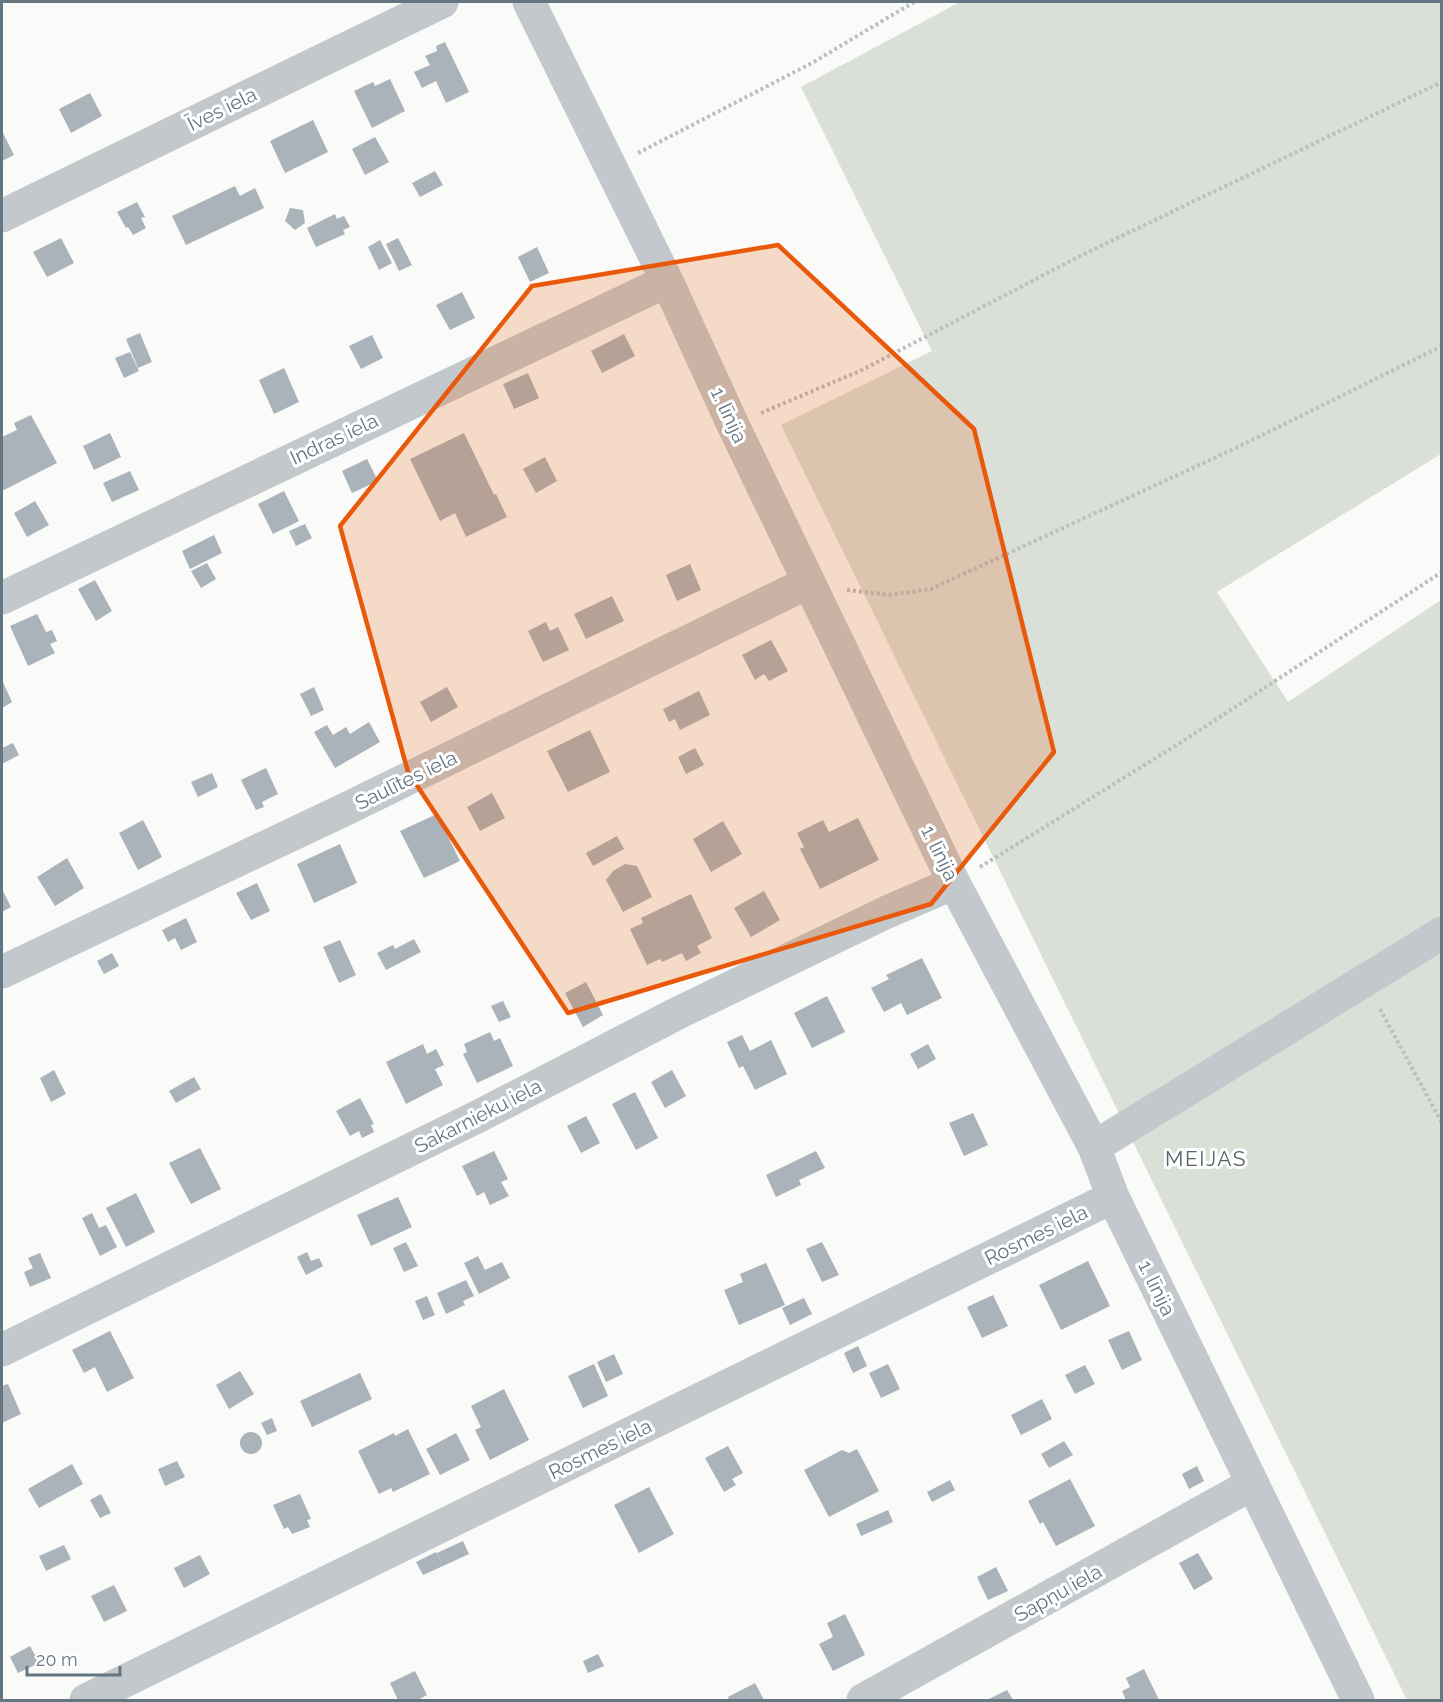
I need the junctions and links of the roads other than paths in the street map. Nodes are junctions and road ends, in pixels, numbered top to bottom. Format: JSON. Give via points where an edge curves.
{"nodes":[{"id":1,"x":442,"y":2,"type":"edge"},
{"id":2,"x":529,"y":2,"type":"edge"},
{"id":3,"x":2,"y":216,"type":"edge"},
{"id":4,"x":667,"y":281,"type":"junction"},
{"id":5,"x":813,"y":590,"type":"junction"},
{"id":6,"x":2,"y":598,"type":"edge"},
{"id":7,"x":954,"y":883,"type":"junction"},
{"id":8,"x":1442,"y":933,"type":"edge"},
{"id":9,"x":2,"y":972,"type":"edge"},
{"id":10,"x":1094,"y":1147,"type":"junction"},
{"id":11,"x":1113,"y":1197,"type":"junction"},
{"id":12,"x":2,"y":1350,"type":"edge"},
{"id":13,"x":1252,"y":1484,"type":"junction"},
{"id":14,"x":86,"y":1701,"type":"edge"},
{"id":15,"x":863,"y":1701,"type":"edge"},
{"id":16,"x":1358,"y":1701,"type":"edge"}],
"edges":[{"from":1,"to":3,"type":"street","name":"Īves iela"},
{"from":2,"to":4,"type":"street","name":"1. līnija"},
{"from":4,"to":5,"type":"street","name":"1. līnija"},
{"from":4,"to":6,"type":"street","name":"Indras iela"},
{"from":5,"to":7,"type":"street","name":"1. līnija"},
{"from":5,"to":9,"type":"street","name":"Saulītes iela"},
{"from":7,"to":10,"type":"street","name":"1. līnija"},
{"from":7,"to":12,"type":"street","name":"Sakarnieku iela","via":[[678,1013],[477,1117]]},
{"from":8,"to":10,"type":"street"},
{"from":10,"to":11,"type":"street","name":"1. līnija"},
{"from":11,"to":13,"type":"street","name":"1. līnija"},
{"from":11,"to":14,"type":"street","name":"Rosmes iela"},
{"from":13,"to":15,"type":"street","name":"Sapņu iela"},
{"from":13,"to":16,"type":"street","name":"1. līnija"}]}
